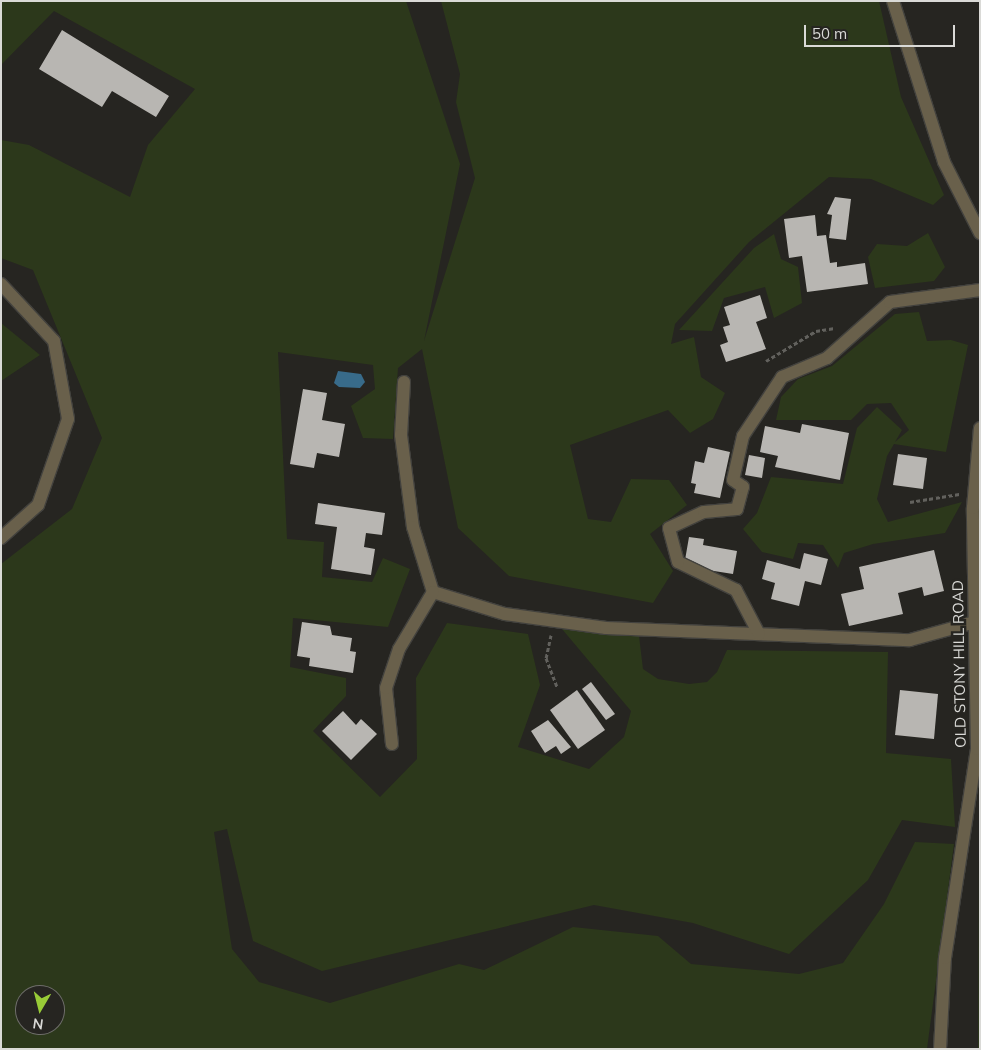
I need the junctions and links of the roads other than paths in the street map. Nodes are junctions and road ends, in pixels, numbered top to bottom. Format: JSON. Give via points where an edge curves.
{"nodes":[{"id":1,"x":893,"y":1,"type":"edge"},
{"id":2,"x":980,"y":233,"type":"edge"},
{"id":3,"x":1,"y":284,"type":"edge"},
{"id":4,"x":980,"y":290,"type":"edge"},
{"id":5,"x":404,"y":382,"type":"dead end"},
{"id":6,"x":980,"y":428,"type":"edge"},
{"id":7,"x":1,"y":538,"type":"edge"},
{"id":8,"x":433,"y":592,"type":"junction"},
{"id":9,"x":975,"y":622,"type":"junction"},
{"id":10,"x":759,"y":634,"type":"junction"},
{"id":11,"x":392,"y":744,"type":"dead end"},
{"id":12,"x":940,"y":1049,"type":"edge"}],
"edges":[{"from":1,"to":2,"type":"street","via":[[944,162]]},
{"from":3,"to":7,"type":"street","via":[[54,341],[68,419],[38,505]]},
{"from":4,"to":10,"type":"street","via":[[890,302],[827,358],[782,377],[743,436],[732,480],[742,487],[736,510],[704,512],[669,528],[678,562],[736,590]]},
{"from":5,"to":8,"type":"street","via":[[401,435],[413,527]]},
{"from":6,"to":9,"type":"street","name":"OLD STONY HILL ROAD","via":[[974,491]]},
{"from":8,"to":10,"type":"street","via":[[505,614],[606,628]]},
{"from":8,"to":11,"type":"street","via":[[399,649],[386,688]]},
{"from":9,"to":10,"type":"street","via":[[910,640]]},
{"from":9,"to":12,"type":"street","name":"OLD STONY HILL ROAD","via":[[977,748],[945,958]]}]}
